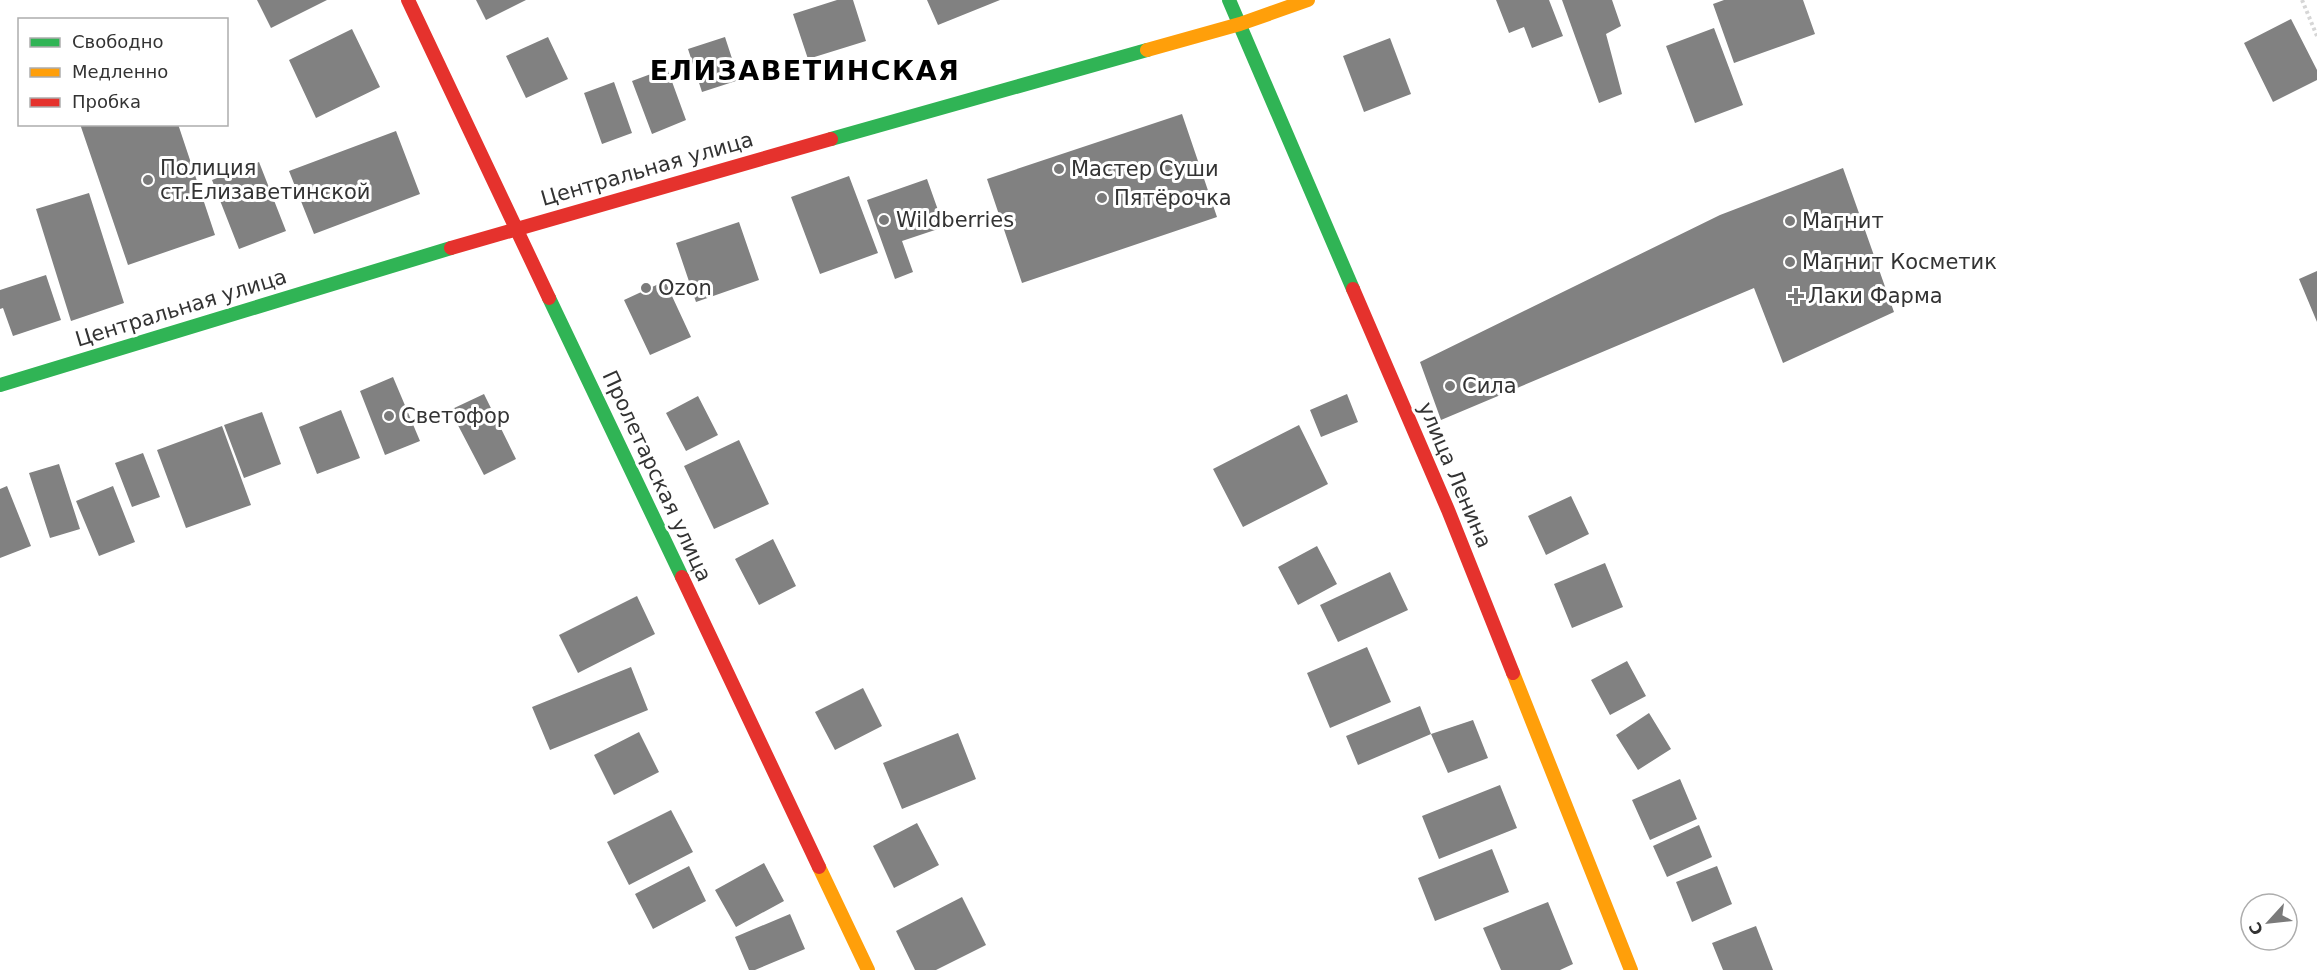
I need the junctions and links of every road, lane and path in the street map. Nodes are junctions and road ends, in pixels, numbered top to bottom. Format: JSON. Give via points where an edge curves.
{"nodes":[{"id":1,"x":408,"y":0,"type":"edge"},
{"id":2,"x":1229,"y":0,"type":"edge"},
{"id":3,"x":1308,"y":0,"type":"edge"},
{"id":4,"x":2302,"y":0,"type":"edge"},
{"id":5,"x":1240,"y":24,"type":"junction"},
{"id":6,"x":2317,"y":36,"type":"edge"},
{"id":7,"x":516,"y":228,"type":"junction"},
{"id":8,"x":0,"y":385,"type":"edge"},
{"id":9,"x":868,"y":970,"type":"edge"},
{"id":10,"x":1631,"y":970,"type":"edge"}],
"edges":[{"from":1,"to":7,"type":"street","name":"Пролетарская улица"},
{"from":2,"to":5,"type":"street","name":"улица Ленина"},
{"from":3,"to":5,"type":"street","name":"Центральная улица"},
{"from":4,"to":6,"type":"path"},
{"from":5,"to":7,"type":"street","name":"Центральная улица"},
{"from":5,"to":10,"type":"street","name":"улица Ленина","via":[[1448,510]]},
{"from":7,"to":8,"type":"street","name":"Центральная улица"},
{"from":7,"to":9,"type":"street","name":"Пролетарская улица"}]}
